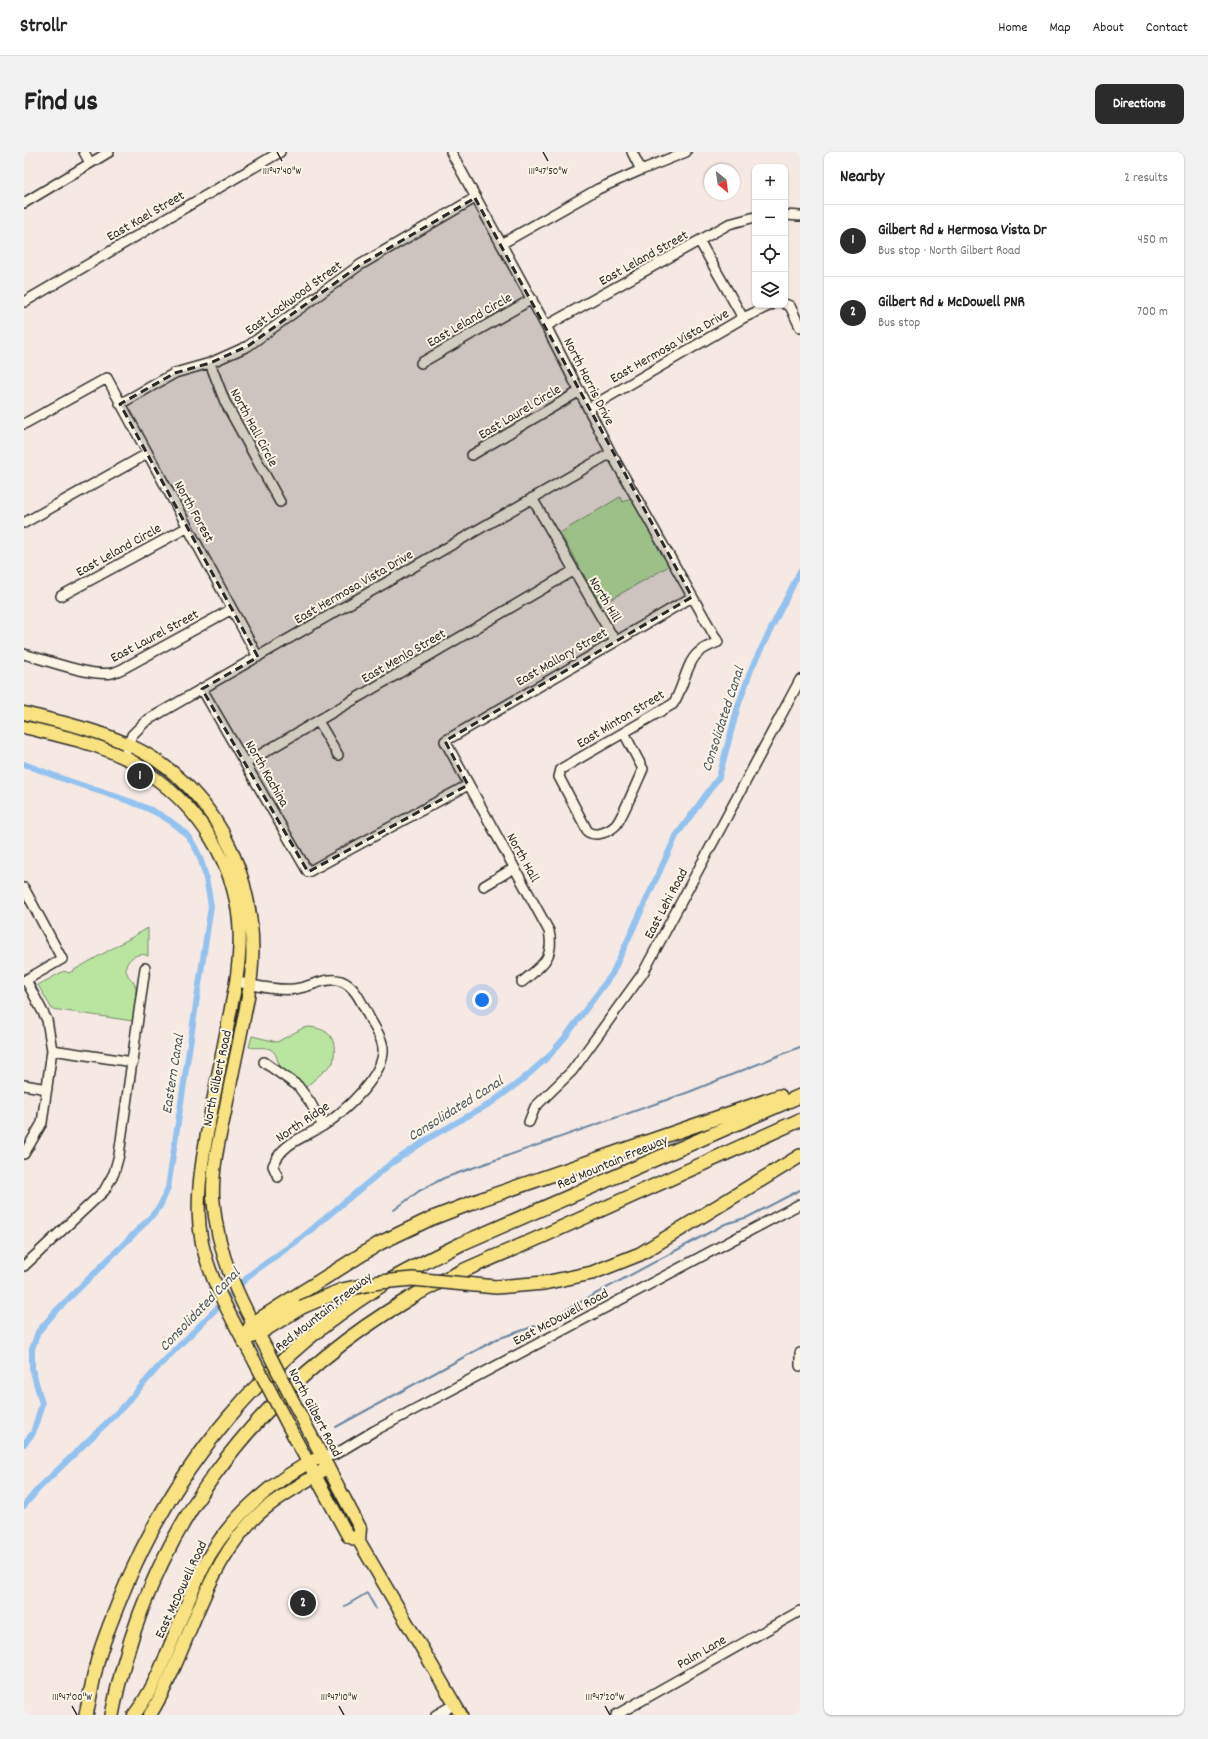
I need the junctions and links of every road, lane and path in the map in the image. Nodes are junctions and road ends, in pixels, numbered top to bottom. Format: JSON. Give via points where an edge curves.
{"nodes":[{"id":1,"x":84,"y":152,"type":"edge"},
{"id":2,"x":109,"y":152,"type":"edge"},
{"id":3,"x":280,"y":152,"type":"edge"},
{"id":4,"x":451,"y":152,"type":"edge"},
{"id":5,"x":632,"y":152,"type":"edge"},
{"id":6,"x":686,"y":152,"type":"edge"},
{"id":7,"x":90,"y":163,"type":"junction"},
{"id":8,"x":641,"y":170,"type":"junction"},
{"id":9,"x":475,"y":198,"type":"junction"},
{"id":10,"x":24,"y":203,"type":"edge"},
{"id":11,"x":788,"y":215,"type":"edge"},
{"id":12,"x":800,"y":216,"type":"edge"},
{"id":13,"x":752,"y":218,"type":"edge"},
{"id":14,"x":700,"y":242,"type":"junction"},
{"id":15,"x":501,"y":244,"type":"junction"},
{"id":16,"x":532,"y":299,"type":"junction"},
{"id":17,"x":24,"y":302,"type":"edge"},
{"id":18,"x":788,"y":305,"type":"edge"},
{"id":19,"x":765,"y":308,"type":"edge"},
{"id":20,"x":743,"y":318,"type":"junction"},
{"id":21,"x":546,"y":326,"type":"junction"},
{"id":22,"x":800,"y":327,"type":"edge"},
{"id":23,"x":210,"y":363,"type":"junction"},
{"id":24,"x":421,"y":363,"type":"dead end"},
{"id":25,"x":580,"y":391,"type":"junction"},
{"id":26,"x":120,"y":404,"type":"junction"},
{"id":27,"x":589,"y":408,"type":"junction"},
{"id":28,"x":24,"y":424,"type":"edge"},
{"id":29,"x":612,"y":453,"type":"junction"},
{"id":30,"x":147,"y":454,"type":"junction"},
{"id":31,"x":472,"y":455,"type":"dead end"},
{"id":32,"x":532,"y":498,"type":"junction"},
{"id":33,"x":280,"y":502,"type":"dead end"},
{"id":34,"x":24,"y":523,"type":"edge"},
{"id":35,"x":188,"y":526,"type":"junction"},
{"id":36,"x":573,"y":571,"type":"junction"},
{"id":37,"x":61,"y":596,"type":"dead end"},
{"id":38,"x":692,"y":597,"type":"junction"},
{"id":39,"x":232,"y":609,"type":"junction"},
{"id":40,"x":615,"y":641,"type":"junction"},
{"id":41,"x":718,"y":642,"type":"joint"},
{"id":42,"x":24,"y":654,"type":"edge"},
{"id":43,"x":258,"y":657,"type":"junction"},
{"id":44,"x":800,"y":680,"type":"edge"},
{"id":45,"x":202,"y":689,"type":"junction"},
{"id":46,"x":24,"y":713,"type":"edge"},
{"id":47,"x":318,"y":721,"type":"junction"},
{"id":48,"x":24,"y":727,"type":"edge"},
{"id":49,"x":624,"y":732,"type":"junction"},
{"id":50,"x":445,"y":741,"type":"joint"},
{"id":51,"x":128,"y":745,"type":"junction"},
{"id":52,"x":338,"y":755,"type":"dead end"},
{"id":53,"x":124,"y":757,"type":"junction"},
{"id":54,"x":246,"y":763,"type":"junction"},
{"id":55,"x":468,"y":785,"type":"junction"},
{"id":56,"x":514,"y":868,"type":"junction"},
{"id":57,"x":484,"y":886,"type":"dead end"},
{"id":58,"x":24,"y":888,"type":"edge"},
{"id":59,"x":145,"y":968,"type":"dead end"},
{"id":60,"x":25,"y":980,"type":"edge"},
{"id":61,"x":236,"y":982,"type":"junction"},
{"id":62,"x":522,"y":982,"type":"dead end"},
{"id":63,"x":250,"y":984,"type":"junction"},
{"id":64,"x":52,"y":1050,"type":"junction"},
{"id":65,"x":133,"y":1062,"type":"junction"},
{"id":66,"x":264,"y":1062,"type":"dead end"},
{"id":67,"x":24,"y":1085,"type":"edge"},
{"id":68,"x":800,"y":1088,"type":"edge"},
{"id":69,"x":47,"y":1089,"type":"junction"},
{"id":70,"x":800,"y":1096,"type":"edge"},
{"id":71,"x":800,"y":1120,"type":"edge"},
{"id":72,"x":529,"y":1122,"type":"dead end"},
{"id":73,"x":322,"y":1126,"type":"junction"},
{"id":74,"x":24,"y":1154,"type":"edge"},
{"id":75,"x":800,"y":1156,"type":"edge"},
{"id":76,"x":278,"y":1177,"type":"dead end"},
{"id":77,"x":800,"y":1204,"type":"edge"},
{"id":78,"x":24,"y":1266,"type":"edge"},
{"id":79,"x":255,"y":1329,"type":"junction"},
{"id":80,"x":243,"y":1340,"type":"junction"},
{"id":81,"x":800,"y":1354,"type":"edge"},
{"id":82,"x":800,"y":1366,"type":"edge"},
{"id":83,"x":328,"y":1456,"type":"junction"},
{"id":84,"x":308,"y":1463,"type":"junction"},
{"id":85,"x":328,"y":1467,"type":"junction"},
{"id":86,"x":315,"y":1476,"type":"junction"},
{"id":87,"x":358,"y":1541,"type":"junction"},
{"id":88,"x":800,"y":1611,"type":"edge"},
{"id":89,"x":458,"y":1710,"type":"edge"},
{"id":90,"x":86,"y":1715,"type":"edge"},
{"id":91,"x":112,"y":1715,"type":"edge"},
{"id":92,"x":134,"y":1715,"type":"edge"},
{"id":93,"x":150,"y":1715,"type":"edge"},
{"id":94,"x":436,"y":1715,"type":"edge"},
{"id":95,"x":616,"y":1715,"type":"edge"}],
"edges":[{"from":1,"to":7,"type":"street"},
{"from":2,"to":7,"type":"street"},
{"from":3,"to":17,"type":"street","name":"East Kael Street"},
{"from":4,"to":9,"type":"street","name":"North Harris Drive"},
{"from":5,"to":8,"type":"street"},
{"from":6,"to":8,"type":"street"},
{"from":7,"to":10,"type":"street"},
{"from":8,"to":15,"type":"street","via":[[598,190]]},
{"from":9,"to":15,"type":"street","name":"North Harris Drive"},
{"from":9,"to":23,"type":"street","name":"East Lockwood Street","via":[[360,266],[248,346]]},
{"from":11,"to":12,"type":"street"},
{"from":13,"to":14,"type":"street","name":"East Leland Street","via":[[729,224]]},
{"from":14,"to":20,"type":"street"},
{"from":14,"to":21,"type":"street","name":"East Leland Street"},
{"from":15,"to":16,"type":"street","name":"North Harris Drive"},
{"from":16,"to":21,"type":"street","name":"North Harris Drive"},
{"from":16,"to":24,"type":"street","name":"East Leland Circle"},
{"from":18,"to":22,"type":"street"},
{"from":19,"to":20,"type":"street","name":"East Hermosa Vista Drive"},
{"from":20,"to":27,"type":"street","name":"East Hermosa Vista Drive"},
{"from":21,"to":25,"type":"street","name":"North Harris Drive"},
{"from":23,"to":26,"type":"street","name":"East Lockwood Street","via":[[175,373]]},
{"from":23,"to":33,"type":"street","name":"North Hall Circle","via":[[225,402]]},
{"from":25,"to":27,"type":"street","name":"North Harris Drive"},
{"from":25,"to":31,"type":"street","name":"East Laurel Circle"},
{"from":26,"to":28,"type":"street","name":"North Forest","via":[[107,378]]},
{"from":26,"to":30,"type":"street","name":"North Forest"},
{"from":27,"to":29,"type":"street","name":"North Harris Drive"},
{"from":29,"to":32,"type":"street","name":"East Hermosa Vista Drive"},
{"from":29,"to":38,"type":"street","name":"North Harris Drive"},
{"from":30,"to":34,"type":"street"},
{"from":30,"to":35,"type":"street","name":"North Forest"},
{"from":32,"to":36,"type":"street","name":"North Hill"},
{"from":32,"to":43,"type":"street","name":"East Hermosa Vista Drive"},
{"from":35,"to":37,"type":"street","name":"East Leland Circle"},
{"from":35,"to":39,"type":"street","name":"North Forest"},
{"from":36,"to":40,"type":"street","name":"North Hill"},
{"from":36,"to":47,"type":"street","name":"East Menlo Street"},
{"from":38,"to":40,"type":"street","name":"East Mallory Street"},
{"from":38,"to":41,"type":"street","name":"North Harris Drive"},
{"from":39,"to":42,"type":"street","name":"East Laurel Street","via":[[113,673],[87,671]]},
{"from":39,"to":43,"type":"street","name":"North Forest"},
{"from":40,"to":50,"type":"street","name":"East Mallory Street"},
{"from":41,"to":49,"type":"street","name":"East Minton Street","via":[[698,653],[692,661],[679,696],[673,704]]},
{"from":43,"to":45,"type":"street","name":"East Hermosa Vista Drive"},
{"from":44,"to":72,"type":"street","name":"East Lehi Road","via":[[643,973],[572,1071],[535,1107]]},
{"from":45,"to":51,"type":"street","name":"East Hermosa Vista Drive","via":[[146,721],[137,728]]},
{"from":45,"to":54,"type":"street","name":"North Kachina"},
{"from":46,"to":51,"type":"main road","name":"North Gilbert Road","via":[[90,730]]},
{"from":47,"to":52,"type":"street"},
{"from":47,"to":54,"type":"street","name":"East Menlo Street"},
{"from":48,"to":53,"type":"main road","name":"North Gilbert Road","via":[[72,739]]},
{"from":49,"to":49,"type":"street","name":"East Minton Street","via":[[643,769],[616,825],[593,835],[588,832],[559,777],[561,769]]},
{"from":50,"to":55,"type":"street","name":"North Hall"},
{"from":51,"to":53,"type":"street","name":"East Hermosa Vista Drive"},
{"from":51,"to":63,"type":"main road","name":"North Gilbert Road","via":[[161,764],[182,782],[200,800],[228,841],[244,881],[250,911],[253,943]]},
{"from":53,"to":61,"type":"main road","name":"North Gilbert Road","via":[[169,787],[210,834],[230,879],[238,914],[239,958]]},
{"from":54,"to":55,"type":"street","name":"North Kachina","via":[[308,872]]},
{"from":55,"to":56,"type":"street","name":"North Hall"},
{"from":56,"to":57,"type":"street"},
{"from":56,"to":62,"type":"street","name":"North Hall","via":[[549,931],[552,945],[548,957],[541,966]]},
{"from":58,"to":60,"type":"street","via":[[62,959]]},
{"from":59,"to":65,"type":"street"},
{"from":60,"to":64,"type":"street","via":[[47,1020]]},
{"from":61,"to":63,"type":"street","name":"North Ridge"},
{"from":61,"to":80,"type":"main road","name":"North Gilbert Road","via":[[199,1182],[202,1242],[217,1285]]},
{"from":63,"to":73,"type":"street","name":"North Ridge","via":[[294,989],[329,980],[347,983],[355,992],[383,1043],[380,1066],[373,1076],[356,1097]]},
{"from":63,"to":79,"type":"main road","name":"North Gilbert Road","via":[[214,1169],[213,1195],[221,1251],[240,1300]]},
{"from":64,"to":65,"type":"street"},
{"from":64,"to":69,"type":"street"},
{"from":65,"to":78,"type":"street","via":[[119,1156],[114,1173],[104,1191],[88,1208]]},
{"from":66,"to":73,"type":"street","via":[[298,1086],[310,1102]]},
{"from":67,"to":69,"type":"street"},
{"from":68,"to":79,"type":"highway","via":[[430,1219],[354,1258]]},
{"from":69,"to":74,"type":"street","via":[[42,1123]]},
{"from":70,"to":90,"type":"highway","name":"Red Mountain Freeway","via":[[463,1243],[416,1266],[352,1305],[303,1344],[265,1377],[219,1428],[199,1452],[171,1496],[139,1554],[117,1603],[98,1660]]},
{"from":71,"to":91,"type":"highway","via":[[431,1287],[366,1326],[298,1380],[256,1422],[215,1472],[170,1544],[140,1611]]},
{"from":73,"to":76,"type":"street","name":"North Ridge","via":[[277,1154],[272,1166]]},
{"from":75,"to":79,"type":"highway","bridge":true,"via":[[640,1254],[592,1273],[544,1283],[496,1287],[413,1279],[380,1282],[342,1290]]},
{"from":77,"to":83,"type":"street","name":"East McDowell Road"},
{"from":79,"to":80,"type":"highway"},
{"from":79,"to":83,"type":"main road","name":"North Gilbert Road","bridge":true,"via":[[301,1417]]},
{"from":80,"to":84,"type":"main road","name":"North Gilbert Road","bridge":true},
{"from":81,"to":82,"type":"street"},
{"from":83,"to":84,"type":"main road","name":"East McDowell Road"},
{"from":83,"to":85,"type":"main road","name":"North Gilbert Road"},
{"from":84,"to":86,"type":"main road","name":"North Gilbert Road"},
{"from":84,"to":92,"type":"main road","name":"East McDowell Road","via":[[250,1504],[222,1535],[202,1569],[157,1676]]},
{"from":85,"to":86,"type":"main road","name":"East McDowell Road"},
{"from":85,"to":87,"type":"main road","name":"North Gilbert Road","via":[[360,1528]]},
{"from":86,"to":87,"type":"main road","name":"North Gilbert Road","via":[[348,1536]]},
{"from":86,"to":93,"type":"main road","name":"East McDowell Road","via":[[274,1501],[239,1535],[214,1575],[170,1678]]},
{"from":87,"to":89,"type":"main road","name":"North Gilbert Road"},
{"from":88,"to":95,"type":"street","name":"Palm Lane"},
{"from":89,"to":94,"type":"street"}]}
